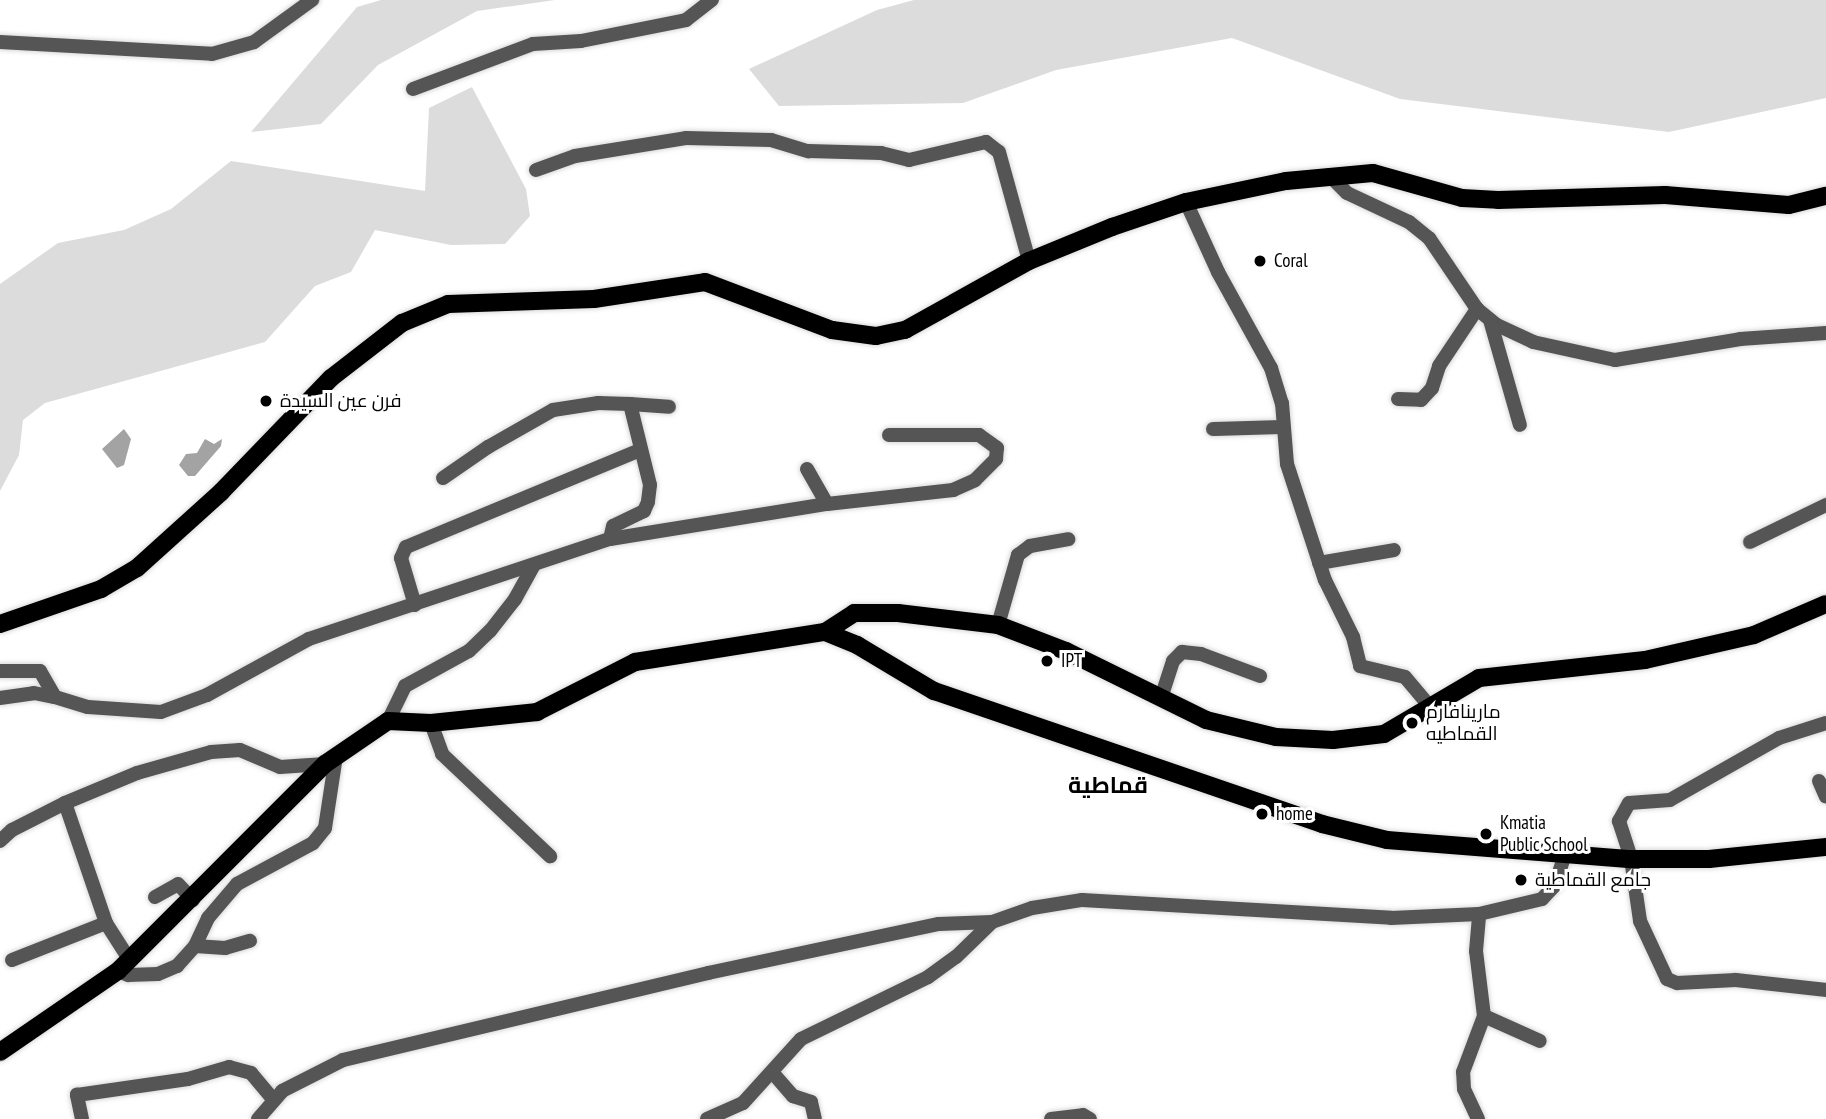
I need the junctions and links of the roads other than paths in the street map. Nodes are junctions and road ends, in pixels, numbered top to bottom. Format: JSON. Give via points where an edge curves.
{"nodes":[{"id":1,"x":312,"y":0,"type":"edge"},
{"id":2,"x":712,"y":0,"type":"edge"},
{"id":3,"x":0,"y":42,"type":"edge"},
{"id":4,"x":413,"y":89,"type":"dead end"},
{"id":5,"x":536,"y":170,"type":"dead end"},
{"id":6,"x":1329,"y":175,"type":"junction"},
{"id":7,"x":1826,"y":196,"type":"edge"},
{"id":8,"x":1186,"y":202,"type":"junction"},
{"id":9,"x":1028,"y":261,"type":"junction"},
{"id":10,"x":1476,"y":309,"type":"junction"},
{"id":11,"x":1490,"y":320,"type":"junction"},
{"id":12,"x":1826,"y":333,"type":"edge"},
{"id":13,"x":1398,"y":399,"type":"dead end"},
{"id":14,"x":630,"y":404,"type":"junction"},
{"id":15,"x":669,"y":407,"type":"dead end"},
{"id":16,"x":1520,"y":425,"type":"dead end"},
{"id":17,"x":1283,"y":427,"type":"junction"},
{"id":18,"x":1213,"y":429,"type":"dead end"},
{"id":19,"x":889,"y":435,"type":"dead end"},
{"id":20,"x":638,"y":451,"type":"junction"},
{"id":21,"x":807,"y":469,"type":"dead end"},
{"id":22,"x":443,"y":478,"type":"dead end"},
{"id":23,"x":827,"y":504,"type":"junction"},
{"id":24,"x":1826,"y":505,"type":"edge"},
{"id":25,"x":610,"y":538,"type":"junction"},
{"id":26,"x":1068,"y":539,"type":"dead end"},
{"id":27,"x":1750,"y":542,"type":"dead end"},
{"id":28,"x":1394,"y":550,"type":"dead end"},
{"id":29,"x":1319,"y":563,"type":"junction"},
{"id":30,"x":533,"y":566,"type":"junction"},
{"id":31,"x":1826,"y":604,"type":"edge"},
{"id":32,"x":415,"y":606,"type":"junction"},
{"id":33,"x":0,"y":624,"type":"edge"},
{"id":34,"x":998,"y":625,"type":"junction"},
{"id":35,"x":825,"y":632,"type":"junction"},
{"id":36,"x":0,"y":671,"type":"edge"},
{"id":37,"x":1260,"y":676,"type":"dead end"},
{"id":38,"x":55,"y":697,"type":"junction"},
{"id":39,"x":0,"y":698,"type":"edge"},
{"id":40,"x":1161,"y":698,"type":"junction"},
{"id":41,"x":1429,"y":706,"type":"junction"},
{"id":42,"x":388,"y":721,"type":"junction"},
{"id":43,"x":431,"y":723,"type":"junction"},
{"id":44,"x":1826,"y":723,"type":"edge"},
{"id":45,"x":330,"y":760,"type":"junction"},
{"id":46,"x":1819,"y":782,"type":"dead end"},
{"id":47,"x":1826,"y":797,"type":"edge"},
{"id":48,"x":65,"y":803,"type":"junction"},
{"id":49,"x":0,"y":841,"type":"edge"},
{"id":50,"x":1826,"y":847,"type":"edge"},
{"id":51,"x":550,"y":856,"type":"dead end"},
{"id":52,"x":1563,"y":857,"type":"junction"},
{"id":53,"x":1631,"y":859,"type":"junction"},
{"id":54,"x":155,"y":897,"type":"dead end"},
{"id":55,"x":193,"y":900,"type":"junction"},
{"id":56,"x":1479,"y":914,"type":"junction"},
{"id":57,"x":992,"y":922,"type":"junction"},
{"id":58,"x":106,"y":923,"type":"junction"},
{"id":59,"x":250,"y":941,"type":"dead end"},
{"id":60,"x":195,"y":946,"type":"junction"},
{"id":61,"x":12,"y":960,"type":"dead end"},
{"id":62,"x":123,"y":965,"type":"junction"},
{"id":63,"x":1826,"y":990,"type":"edge"},
{"id":64,"x":1484,"y":1016,"type":"junction"},
{"id":65,"x":1540,"y":1041,"type":"dead end"},
{"id":66,"x":0,"y":1052,"type":"edge"},
{"id":67,"x":772,"y":1072,"type":"junction"},
{"id":68,"x":273,"y":1099,"type":"junction"},
{"id":69,"x":82,"y":1119,"type":"edge"},
{"id":70,"x":258,"y":1119,"type":"edge"},
{"id":71,"x":708,"y":1119,"type":"edge"},
{"id":72,"x":815,"y":1119,"type":"edge"},
{"id":73,"x":1051,"y":1119,"type":"edge"},
{"id":74,"x":1090,"y":1119,"type":"edge"},
{"id":75,"x":1478,"y":1119,"type":"edge"}],
"edges":[{"from":1,"to":3,"type":"street","via":[[254,42],[212,54]]},
{"from":2,"to":4,"type":"street","via":[[686,20],[581,41],[533,44]]},
{"from":5,"to":9,"type":"street","via":[[575,156],[686,138],[771,140],[808,151],[881,153],[909,160],[986,142],[999,152]]},
{"from":6,"to":7,"type":"main road","via":[[1388,175],[1462,198],[1498,200],[1665,195],[1789,205]]},
{"from":6,"to":8,"type":"main road"},
{"from":6,"to":10,"type":"street","via":[[1347,193],[1409,222],[1429,238]]},
{"from":8,"to":9,"type":"main road"},
{"from":8,"to":17,"type":"street","via":[[1218,272],[1263,348],[1282,403]]},
{"from":9,"to":33,"type":"main road","via":[[888,335],[832,330],[731,288],[705,282],[594,299],[448,304],[402,323],[331,378],[221,492],[137,568],[101,589]]},
{"from":10,"to":11,"type":"street"},
{"from":10,"to":13,"type":"street","via":[[1439,366],[1432,388],[1421,400]]},
{"from":11,"to":12,"type":"street","via":[[1533,342],[1615,360],[1740,339]]},
{"from":11,"to":16,"type":"street"},
{"from":14,"to":15,"type":"street"},
{"from":14,"to":20,"type":"street","via":[[638,425]]},
{"from":14,"to":22,"type":"street","via":[[598,402],[553,410]]},
{"from":17,"to":18,"type":"street"},
{"from":17,"to":29,"type":"street","via":[[1287,464]]},
{"from":19,"to":23,"type":"street","via":[[979,435],[997,448],[996,459],[975,480],[953,490]]},
{"from":20,"to":25,"type":"street","via":[[650,485],[648,502],[644,511],[613,526]]},
{"from":20,"to":32,"type":"street","via":[[406,547],[401,558]]},
{"from":21,"to":23,"type":"street"},
{"from":23,"to":25,"type":"street"},
{"from":24,"to":27,"type":"street"},
{"from":25,"to":30,"type":"street"},
{"from":26,"to":34,"type":"street","via":[[1030,546],[1018,555]]},
{"from":28,"to":29,"type":"street"},
{"from":29,"to":41,"type":"street","via":[[1353,636],[1360,666],[1405,677]]},
{"from":30,"to":32,"type":"street"},
{"from":30,"to":42,"type":"street","via":[[490,631],[469,651],[405,686]]},
{"from":31,"to":41,"type":"main road","via":[[1754,635],[1645,660],[1479,678]]},
{"from":32,"to":38,"type":"street","via":[[309,639],[207,695],[160,712],[102,709]]},
{"from":34,"to":35,"type":"main road","via":[[898,613],[854,613]]},
{"from":34,"to":40,"type":"main road","via":[[1066,651]]},
{"from":35,"to":43,"type":"main road","via":[[635,662],[537,712]]},
{"from":35,"to":52,"type":"main road","via":[[857,645],[934,691],[1322,824],[1387,841]]},
{"from":36,"to":38,"type":"street","via":[[40,671]]},
{"from":37,"to":40,"type":"street","via":[[1187,651],[1173,661]]},
{"from":38,"to":39,"type":"street","via":[[34,693]]},
{"from":40,"to":41,"type":"main road","via":[[1228,727],[1333,740],[1384,734]]},
{"from":42,"to":43,"type":"main road"},
{"from":42,"to":45,"type":"main road"},
{"from":43,"to":51,"type":"street","via":[[442,754]]},
{"from":44,"to":53,"type":"street","via":[[1779,738],[1670,800],[1629,803],[1619,821]]},
{"from":45,"to":48,"type":"street","via":[[280,767],[240,750],[211,752],[137,773]]},
{"from":45,"to":55,"type":"main road","via":[[257,827]]},
{"from":45,"to":60,"type":"street","via":[[325,828],[313,843],[237,884],[208,918]]},
{"from":46,"to":47,"type":"street"},
{"from":48,"to":49,"type":"street"},
{"from":48,"to":58,"type":"street"},
{"from":50,"to":53,"type":"main road","via":[[1709,859]]},
{"from":52,"to":53,"type":"main road"},
{"from":52,"to":56,"type":"street","via":[[1555,885],[1542,899]]},
{"from":53,"to":63,"type":"street","via":[[1640,921],[1667,979],[1677,983],[1736,980]]},
{"from":54,"to":55,"type":"street","via":[[178,884]]},
{"from":55,"to":62,"type":"main road"},
{"from":56,"to":57,"type":"street","via":[[1391,918],[1082,900],[1032,908]]},
{"from":56,"to":64,"type":"street","via":[[1476,951]]},
{"from":57,"to":67,"type":"street","via":[[957,957],[928,977],[802,1038]]},
{"from":57,"to":68,"type":"street","via":[[939,924],[404,1043],[343,1060]]},
{"from":58,"to":61,"type":"street"},
{"from":58,"to":62,"type":"street"},
{"from":59,"to":60,"type":"street","via":[[225,948]]},
{"from":60,"to":62,"type":"street","via":[[177,966],[159,974]]},
{"from":62,"to":66,"type":"main road"},
{"from":64,"to":65,"type":"street"},
{"from":64,"to":75,"type":"street","via":[[1463,1073],[1464,1089]]},
{"from":67,"to":71,"type":"street","via":[[735,1110]]},
{"from":67,"to":72,"type":"street","via":[[793,1096],[811,1102]]},
{"from":68,"to":69,"type":"street","via":[[251,1073],[229,1067],[188,1079],[77,1095]]},
{"from":68,"to":70,"type":"street"},
{"from":73,"to":74,"type":"street","via":[[1065,1115]]}]}
